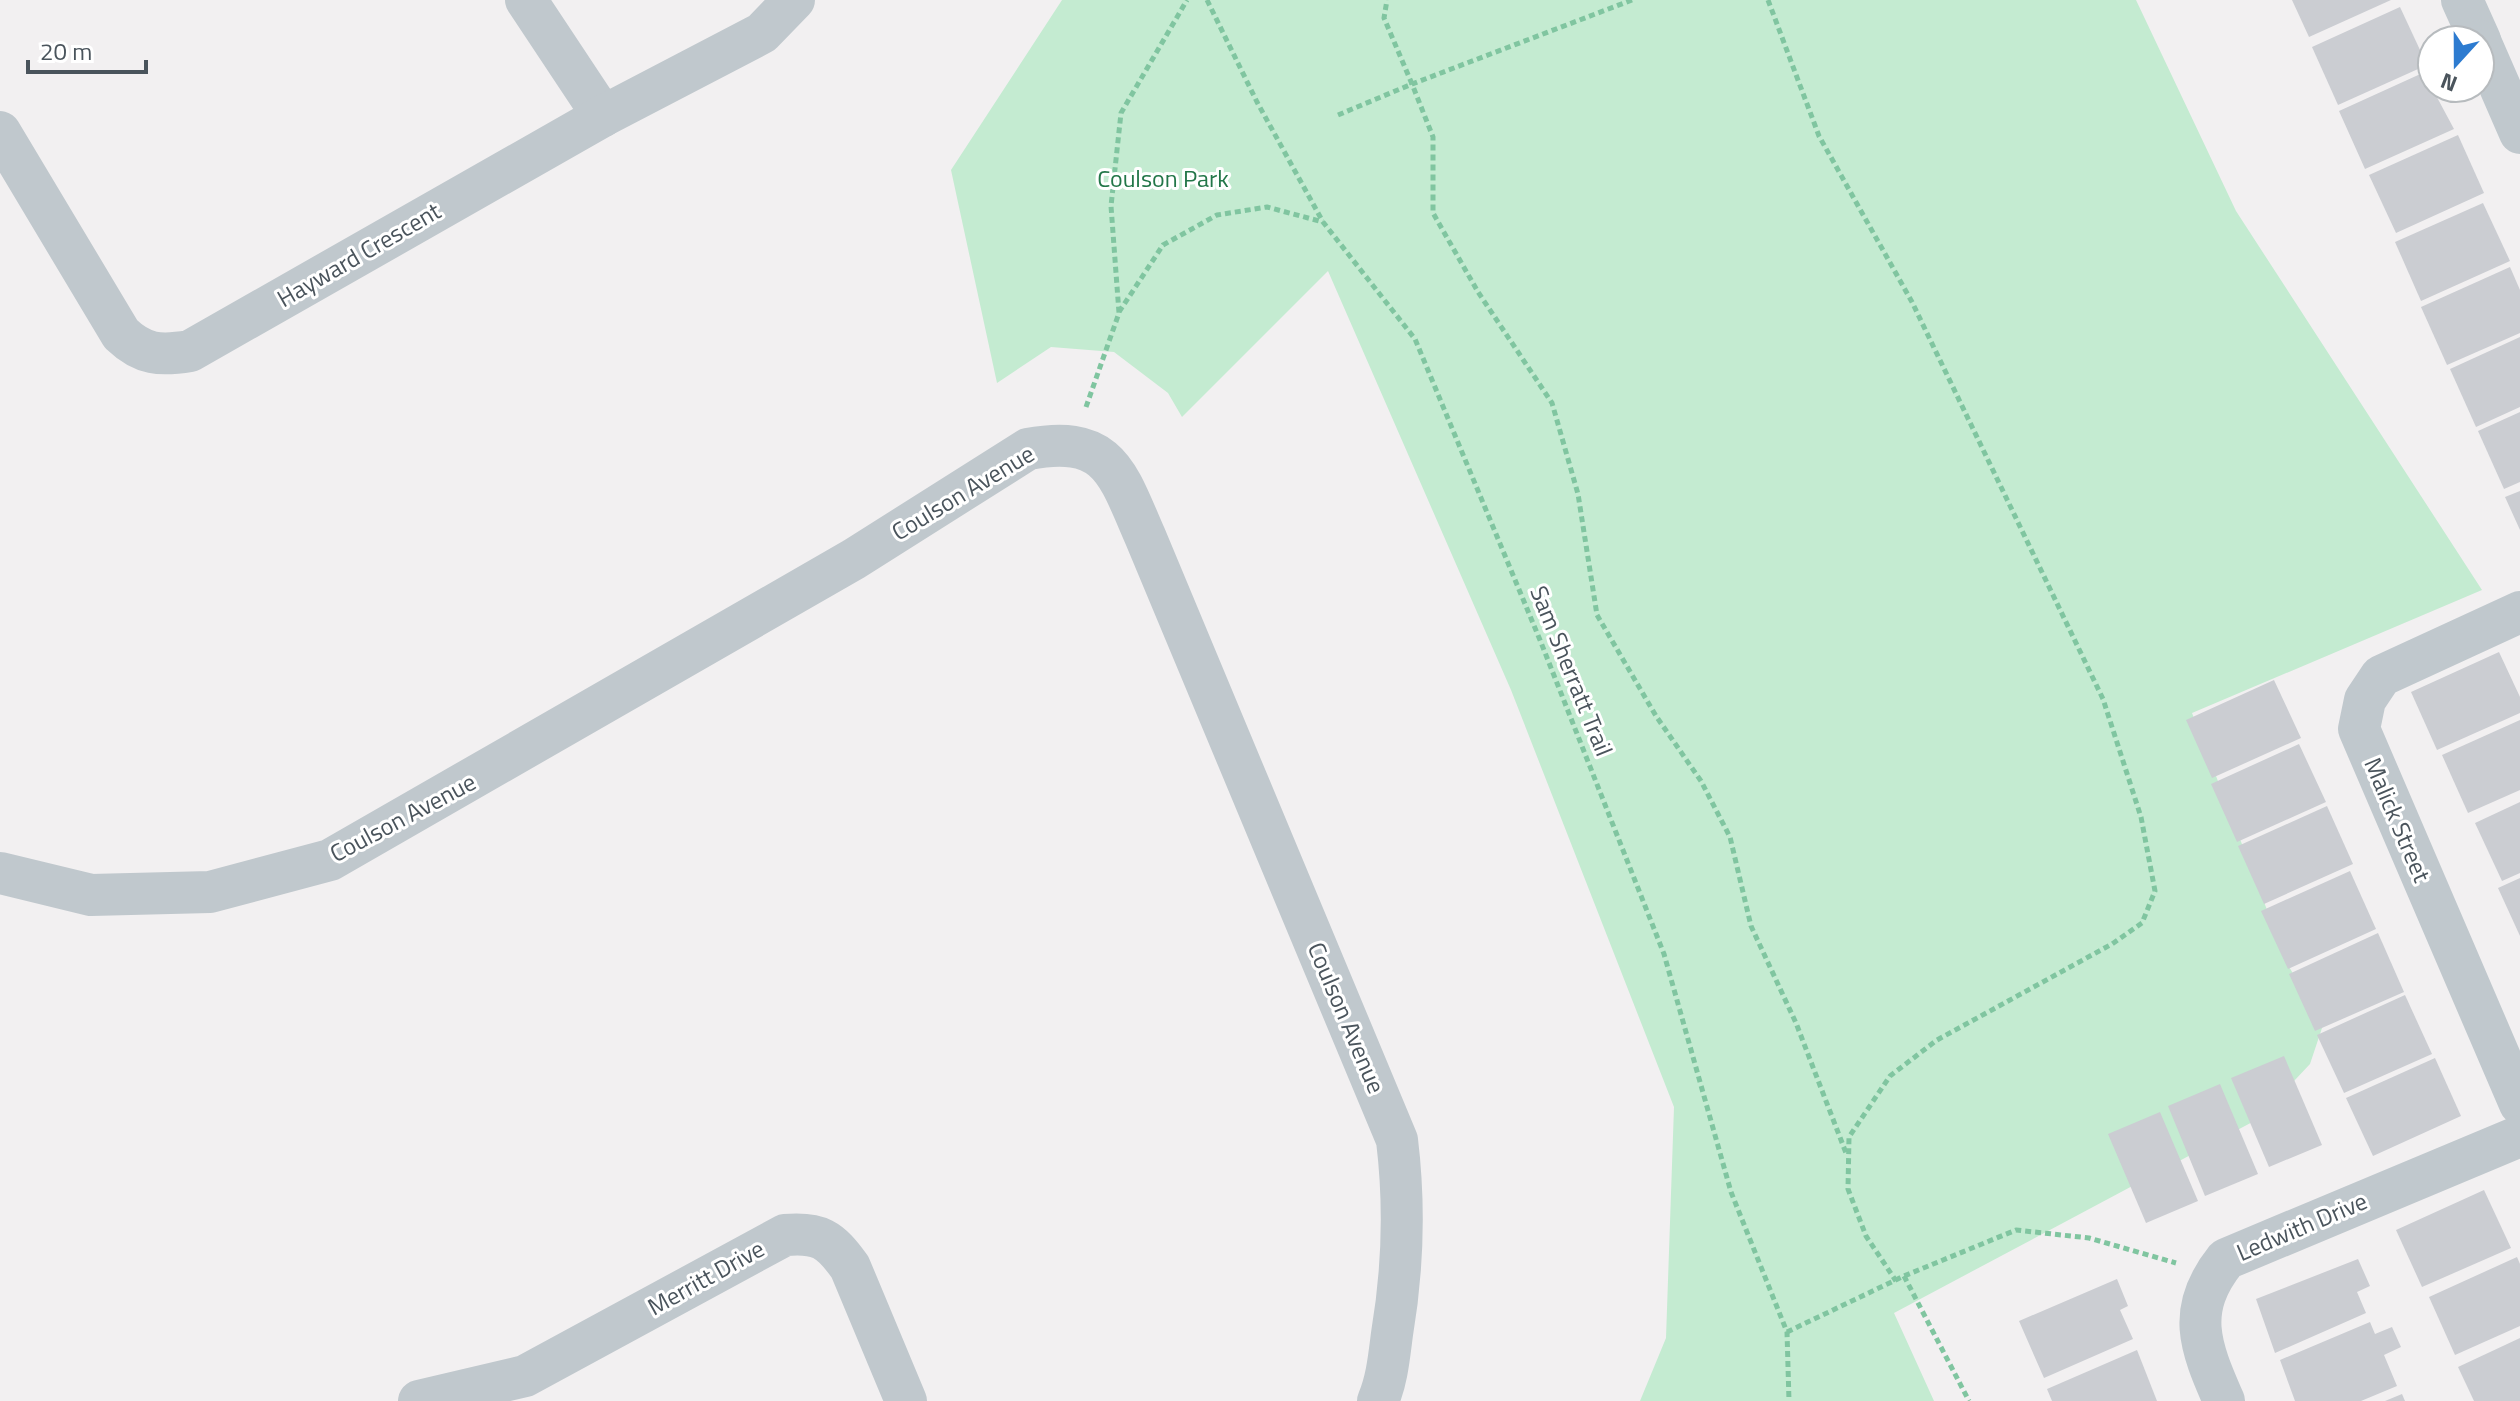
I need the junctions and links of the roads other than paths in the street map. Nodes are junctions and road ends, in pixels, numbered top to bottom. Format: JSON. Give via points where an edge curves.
{"nodes":[{"id":1,"x":526,"y":0,"type":"edge"},
{"id":2,"x":794,"y":0,"type":"edge"},
{"id":3,"x":2462,"y":0,"type":"edge"},
{"id":4,"x":2473,"y":24,"type":"edge"},
{"id":5,"x":2496,"y":77,"type":"edge"},
{"id":6,"x":603,"y":116,"type":"junction"},
{"id":7,"x":0,"y":132,"type":"edge"},
{"id":8,"x":2520,"y":133,"type":"edge"},
{"id":9,"x":2520,"y":612,"type":"edge"},
{"id":10,"x":0,"y":873,"type":"edge"},
{"id":11,"x":2520,"y":1104,"type":"edge"},
{"id":12,"x":2520,"y":1136,"type":"edge"},
{"id":13,"x":419,"y":1401,"type":"edge"},
{"id":14,"x":906,"y":1401,"type":"edge"},
{"id":15,"x":1378,"y":1401,"type":"edge"},
{"id":16,"x":2224,"y":1401,"type":"edge"}],
"edges":[{"from":1,"to":6,"type":"street"},
{"from":2,"to":6,"type":"street","name":"Hayward Crescent","via":[[762,33]]},
{"from":3,"to":4,"type":"street"},
{"from":5,"to":8,"type":"street"},
{"from":6,"to":7,"type":"street","name":"Hayward Crescent","via":[[190,351],[166,355],[139,351],[121,334]]},
{"from":9,"to":11,"type":"street","name":"Malick Street","via":[[2381,676],[2365,700],[2359,729]]},
{"from":10,"to":15,"type":"street","name":"Coulson Avenue","via":[[91,895],[210,892],[330,860],[854,559],[1028,449],[1053,444],[1095,453],[1116,470],[1397,1140],[1404,1191],[1401,1287]]},
{"from":12,"to":16,"type":"street","name":"Ledwith Drive","via":[[2226,1259],[2203,1294],[2199,1333]]},
{"from":13,"to":14,"type":"street","name":"Merritt Drive","via":[[525,1376],[785,1235],[811,1233],[836,1247],[850,1267]]}]}
